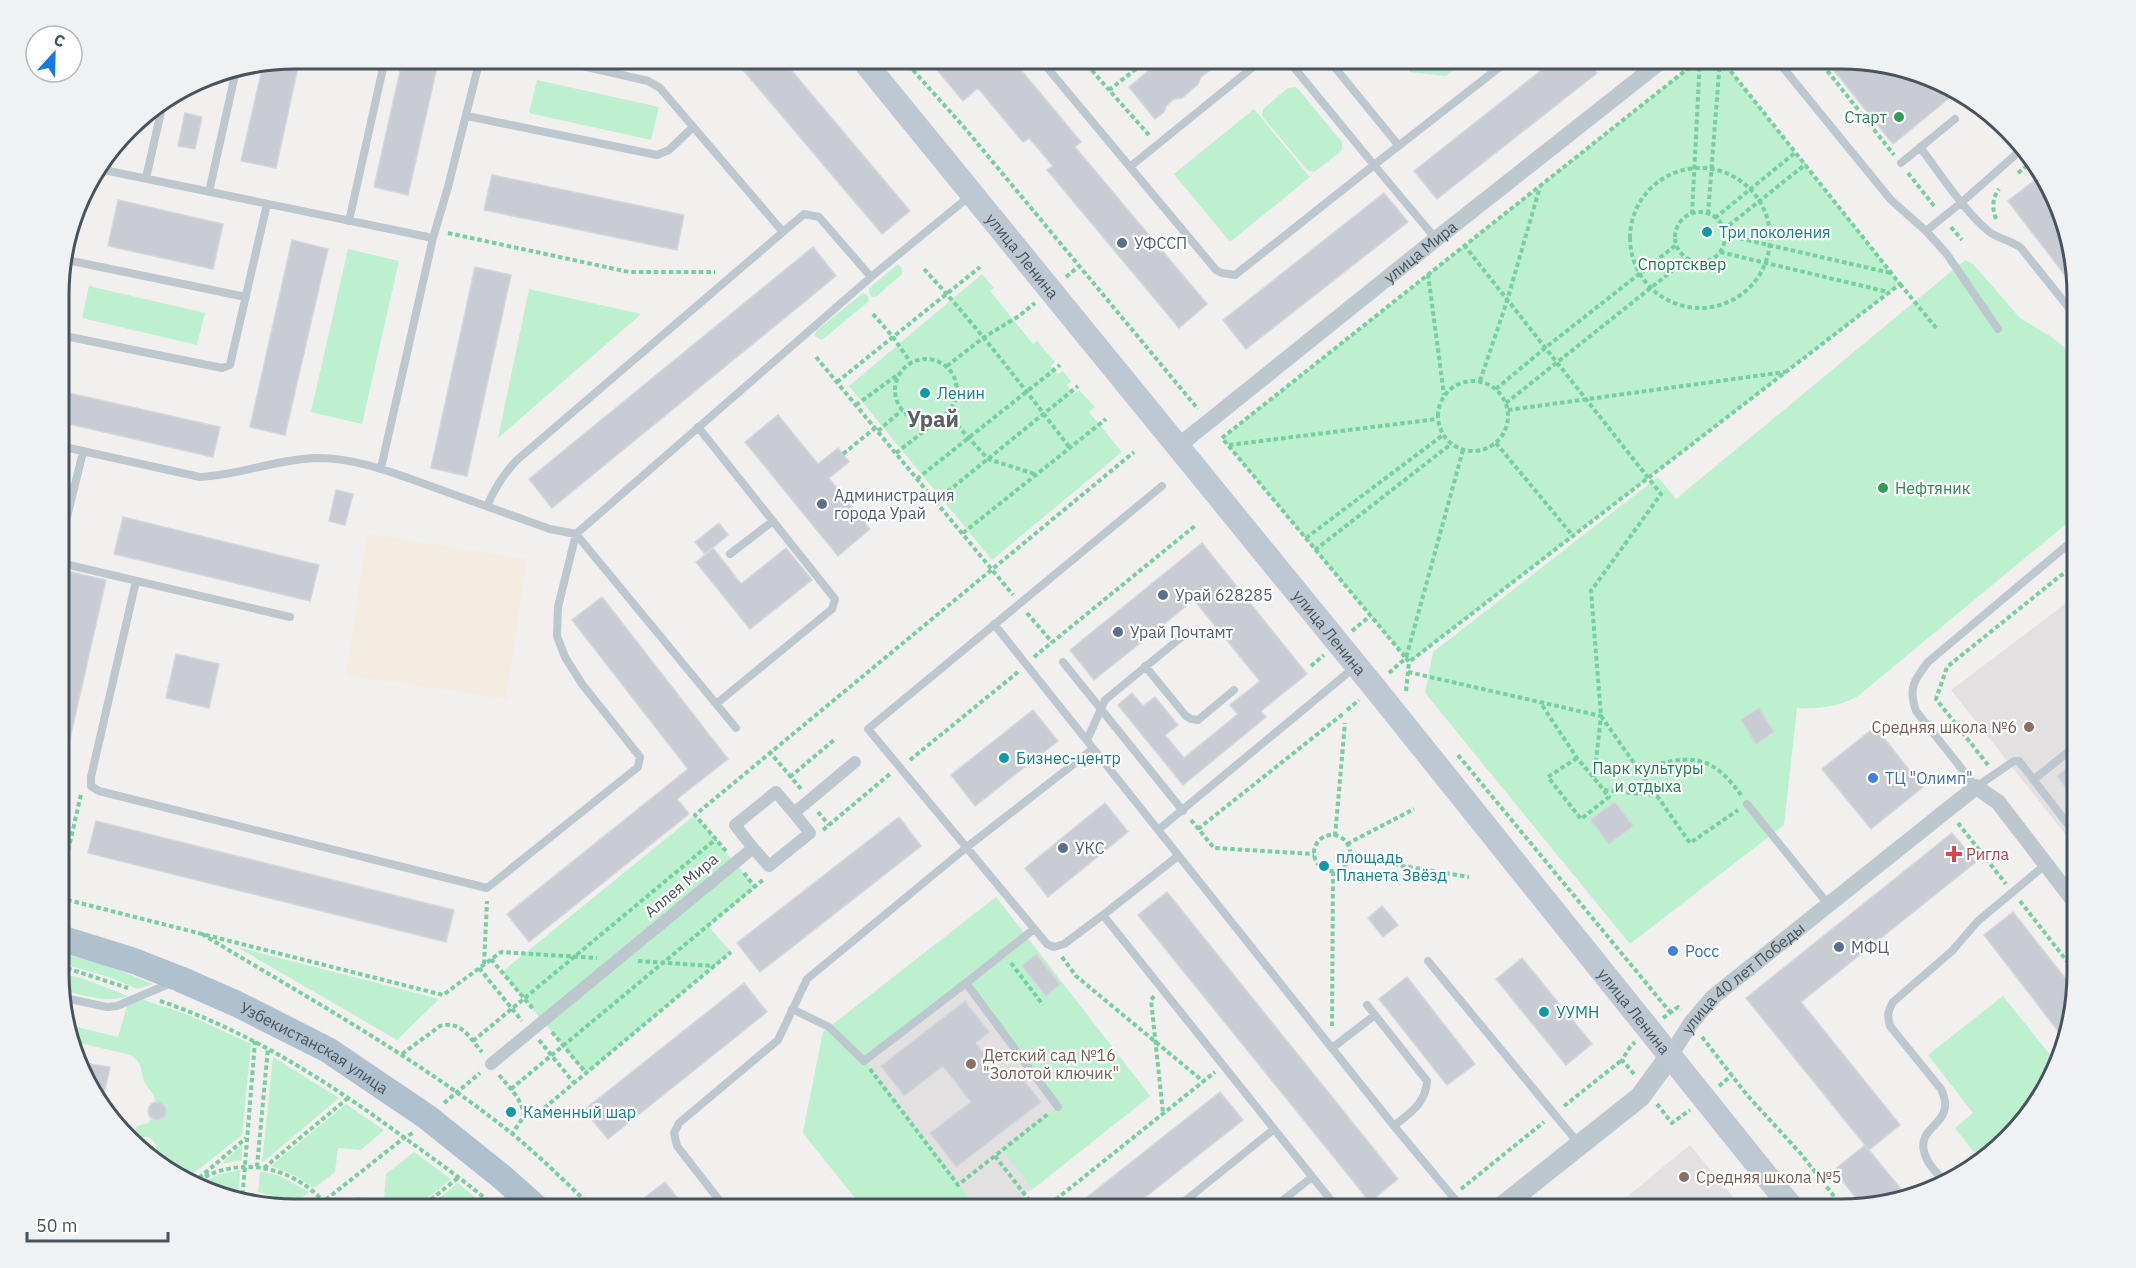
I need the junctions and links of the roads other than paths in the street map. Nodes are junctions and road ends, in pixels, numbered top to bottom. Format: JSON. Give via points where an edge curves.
{"nodes":[{"id":1,"x":383,"y":69,"type":"edge"},
{"id":2,"x":478,"y":69,"type":"edge"},
{"id":3,"x":598,"y":69,"type":"edge"},
{"id":4,"x":871,"y":69,"type":"edge"},
{"id":5,"x":1049,"y":69,"type":"edge"},
{"id":6,"x":1252,"y":69,"type":"edge"},
{"id":7,"x":1296,"y":69,"type":"edge"},
{"id":8,"x":1337,"y":69,"type":"edge"},
{"id":9,"x":1496,"y":69,"type":"edge"},
{"id":10,"x":1650,"y":69,"type":"edge"},
{"id":11,"x":1785,"y":69,"type":"edge"},
{"id":12,"x":235,"y":78,"type":"edge"},
{"id":13,"x":161,"y":113,"type":"edge"},
{"id":14,"x":467,"y":116,"type":"junction"},
{"id":15,"x":1955,"y":119,"type":"dead end"},
{"id":16,"x":693,"y":127,"type":"junction"},
{"id":17,"x":1399,"y":146,"type":"junction"},
{"id":18,"x":1920,"y":147,"type":"junction"},
{"id":19,"x":2017,"y":153,"type":"edge"},
{"id":20,"x":1901,"y":163,"type":"road end"},
{"id":21,"x":1374,"y":165,"type":"junction"},
{"id":22,"x":1131,"y":166,"type":"junction"},
{"id":23,"x":106,"y":170,"type":"edge"},
{"id":24,"x":146,"y":178,"type":"junction"},
{"id":25,"x":209,"y":192,"type":"junction"},
{"id":26,"x":972,"y":194,"type":"junction"},
{"id":27,"x":1962,"y":202,"type":"junction"},
{"id":28,"x":267,"y":204,"type":"junction"},
{"id":29,"x":348,"y":221,"type":"junction"},
{"id":30,"x":1926,"y":231,"type":"junction"},
{"id":31,"x":783,"y":232,"type":"junction"},
{"id":32,"x":434,"y":234,"type":"junction"},
{"id":33,"x":1436,"y":239,"type":"junction"},
{"id":34,"x":72,"y":260,"type":"edge"},
{"id":35,"x":871,"y":277,"type":"junction"},
{"id":36,"x":246,"y":297,"type":"junction"},
{"id":37,"x":2067,"y":306,"type":"edge"},
{"id":38,"x":1998,"y":329,"type":"dead end"},
{"id":39,"x":69,"y":337,"type":"edge"},
{"id":40,"x":698,"y":427,"type":"junction"},
{"id":41,"x":1177,"y":447,"type":"junction"},
{"id":42,"x":69,"y":448,"type":"edge"},
{"id":43,"x":83,"y":452,"type":"junction"},
{"id":44,"x":381,"y":468,"type":"junction"},
{"id":45,"x":1162,"y":486,"type":"dead end"},
{"id":46,"x":487,"y":506,"type":"junction"},
{"id":47,"x":69,"y":509,"type":"edge"},
{"id":48,"x":773,"y":521,"type":"junction"},
{"id":49,"x":576,"y":534,"type":"junction"},
{"id":50,"x":2067,"y":545,"type":"edge"},
{"id":51,"x":730,"y":554,"type":"dead end"},
{"id":52,"x":69,"y":565,"type":"edge"},
{"id":53,"x":136,"y":581,"type":"junction"},
{"id":54,"x":290,"y":617,"type":"dead end"},
{"id":55,"x":994,"y":624,"type":"junction"},
{"id":56,"x":1189,"y":631,"type":"dead end"},
{"id":57,"x":1063,"y":663,"type":"dead end"},
{"id":58,"x":1145,"y":666,"type":"junction"},
{"id":59,"x":1356,"y":666,"type":"junction"},
{"id":60,"x":1234,"y":690,"type":"dead end"},
{"id":61,"x":716,"y":704,"type":"junction"},
{"id":62,"x":1100,"y":708,"type":"junction"},
{"id":63,"x":736,"y":728,"type":"dead end"},
{"id":64,"x":1087,"y":740,"type":"junction"},
{"id":65,"x":1093,"y":749,"type":"junction"},
{"id":66,"x":2067,"y":753,"type":"edge"},
{"id":67,"x":855,"y":762,"type":"dead end"},
{"id":68,"x":2033,"y":780,"type":"junction"},
{"id":69,"x":1976,"y":787,"type":"junction"},
{"id":70,"x":1747,"y":804,"type":"road end"},
{"id":71,"x":1183,"y":811,"type":"junction"},
{"id":72,"x":794,"y":813,"type":"junction"},
{"id":73,"x":2067,"y":823,"type":"edge"},
{"id":74,"x":1158,"y":830,"type":"junction"},
{"id":75,"x":968,"y":847,"type":"junction"},
{"id":76,"x":753,"y":848,"type":"junction"},
{"id":77,"x":1178,"y":856,"type":"junction"},
{"id":78,"x":2045,"y":864,"type":"junction"},
{"id":79,"x":2067,"y":892,"type":"edge"},
{"id":80,"x":1828,"y":904,"type":"junction"},
{"id":81,"x":1103,"y":915,"type":"junction"},
{"id":82,"x":1034,"y":929,"type":"junction"},
{"id":83,"x":69,"y":941,"type":"edge"},
{"id":84,"x":1428,"y":961,"type":"dead end"},
{"id":85,"x":180,"y":979,"type":"junction"},
{"id":86,"x":966,"y":983,"type":"junction"},
{"id":87,"x":71,"y":999,"type":"edge"},
{"id":88,"x":1367,"y":1005,"type":"dead end"},
{"id":89,"x":792,"y":1009,"type":"junction"},
{"id":90,"x":1375,"y":1015,"type":"junction"},
{"id":91,"x":1332,"y":1048,"type":"junction"},
{"id":92,"x":1670,"y":1056,"type":"junction"},
{"id":93,"x":491,"y":1064,"type":"road end"},
{"id":94,"x":1058,"y":1107,"type":"road end"},
{"id":95,"x":1394,"y":1126,"type":"junction"},
{"id":96,"x":1274,"y":1129,"type":"junction"},
{"id":97,"x":1580,"y":1145,"type":"junction"},
{"id":98,"x":1940,"y":1176,"type":"edge"},
{"id":99,"x":502,"y":1177,"type":"junction"},
{"id":100,"x":1312,"y":1177,"type":"junction"},
{"id":101,"x":508,"y":1199,"type":"edge"},
{"id":102,"x":527,"y":1199,"type":"edge"},
{"id":103,"x":718,"y":1199,"type":"edge"},
{"id":104,"x":1187,"y":1199,"type":"edge"},
{"id":105,"x":1284,"y":1199,"type":"edge"},
{"id":106,"x":1330,"y":1199,"type":"edge"},
{"id":107,"x":1454,"y":1199,"type":"edge"},
{"id":108,"x":1512,"y":1199,"type":"edge"},
{"id":109,"x":1784,"y":1199,"type":"edge"}],
"edges":[{"from":1,"to":29,"type":"lane"},
{"from":2,"to":14,"type":"lane"},
{"from":3,"to":16,"type":"lane","via":[[648,81],[660,88]]},
{"from":4,"to":26,"type":"main road","name":"улица Ленина"},
{"from":5,"to":22,"type":"lane"},
{"from":6,"to":22,"type":"lane"},
{"from":7,"to":21,"type":"lane"},
{"from":8,"to":17,"type":"lane"},
{"from":9,"to":17,"type":"lane"},
{"from":10,"to":33,"type":"street","name":"улица Мира"},
{"from":11,"to":30,"type":"lane","via":[[1891,200]]},
{"from":12,"to":25,"type":"lane"},
{"from":13,"to":24,"type":"lane"},
{"from":14,"to":16,"type":"lane","via":[[657,156]]},
{"from":14,"to":32,"type":"lane"},
{"from":15,"to":18,"type":"lane"},
{"from":16,"to":31,"type":"lane"},
{"from":17,"to":21,"type":"lane"},
{"from":18,"to":20,"type":"lane"},
{"from":18,"to":27,"type":"lane"},
{"from":19,"to":27,"type":"lane"},
{"from":21,"to":22,"type":"lane","via":[[1235,275],[1215,270]]},
{"from":21,"to":33,"type":"lane"},
{"from":23,"to":24,"type":"lane"},
{"from":24,"to":25,"type":"lane"},
{"from":25,"to":28,"type":"lane"},
{"from":26,"to":35,"type":"lane"},
{"from":26,"to":41,"type":"main road","name":"улица Ленина"},
{"from":27,"to":30,"type":"lane"},
{"from":27,"to":37,"type":"lane","via":[[1989,231],[2021,248]]},
{"from":28,"to":29,"type":"lane"},
{"from":28,"to":36,"type":"lane"},
{"from":29,"to":32,"type":"lane"},
{"from":30,"to":38,"type":"lane","via":[[1946,253]]},
{"from":31,"to":35,"type":"lane","via":[[804,214],[819,217]]},
{"from":31,"to":46,"type":"lane","via":[[517,460],[504,473]]},
{"from":32,"to":44,"type":"lane"},
{"from":33,"to":41,"type":"street","name":"улица Мира"},
{"from":34,"to":36,"type":"lane"},
{"from":35,"to":40,"type":"lane"},
{"from":36,"to":39,"type":"lane","via":[[230,365],[222,368]]},
{"from":40,"to":48,"type":"lane"},
{"from":40,"to":49,"type":"lane"},
{"from":41,"to":59,"type":"main road","name":"улица Ленина"},
{"from":42,"to":43,"type":"lane"},
{"from":43,"to":44,"type":"lane","via":[[200,477],[319,458]]},
{"from":43,"to":47,"type":"lane"},
{"from":44,"to":46,"type":"lane"},
{"from":45,"to":55,"type":"lane"},
{"from":46,"to":49,"type":"lane","via":[[550,529]]},
{"from":48,"to":51,"type":"lane"},
{"from":48,"to":61,"type":"lane","via":[[835,599],[832,609]]},
{"from":49,"to":53,"type":"lane","via":[[558,607],[557,636],[582,684],[640,757],[638,767],[487,888],[91,786]]},
{"from":49,"to":61,"type":"lane"},
{"from":50,"to":69,"type":"lane","via":[[1928,662],[1912,687],[1916,711]]},
{"from":52,"to":53,"type":"lane"},
{"from":53,"to":54,"type":"lane"},
{"from":55,"to":64,"type":"lane"},
{"from":55,"to":75,"type":"lane","via":[[868,729]]},
{"from":56,"to":58,"type":"lane"},
{"from":57,"to":62,"type":"lane"},
{"from":58,"to":60,"type":"lane","via":[[1191,719],[1198,720]]},
{"from":58,"to":62,"type":"lane"},
{"from":59,"to":71,"type":"lane"},
{"from":59,"to":92,"type":"main road","name":"улица Ленина"},
{"from":61,"to":63,"type":"lane"},
{"from":62,"to":64,"type":"lane"},
{"from":62,"to":71,"type":"lane"},
{"from":64,"to":65,"type":"lane"},
{"from":65,"to":74,"type":"lane"},
{"from":65,"to":75,"type":"lane"},
{"from":66,"to":68,"type":"lane"},
{"from":67,"to":72,"type":"street"},
{"from":68,"to":69,"type":"lane","via":[[2017,760]]},
{"from":68,"to":73,"type":"lane"},
{"from":69,"to":78,"type":"street","via":[[1998,802]]},
{"from":69,"to":80,"type":"street","name":"улица 40 лет Победы"},
{"from":70,"to":80,"type":"lane"},
{"from":71,"to":74,"type":"lane"},
{"from":72,"to":76,"type":"street","via":[[810,833],[769,866]]},
{"from":72,"to":76,"type":"street","via":[[776,792],[735,825]]},
{"from":74,"to":77,"type":"lane"},
{"from":75,"to":82,"type":"lane"},
{"from":75,"to":89,"type":"lane","via":[[807,979]]},
{"from":76,"to":93,"type":"street","name":"Аллея Мира"},
{"from":77,"to":81,"type":"lane"},
{"from":77,"to":91,"type":"lane"},
{"from":78,"to":79,"type":"street"},
{"from":78,"to":98,"type":"lane","via":[[1978,921],[1889,1010],[1890,1026],[1946,1099],[1941,1120],[1923,1140],[1926,1159]]},
{"from":80,"to":92,"type":"street","name":"улица 40 лет Победы","via":[[1713,997]]},
{"from":81,"to":82,"type":"lane","via":[[1064,945],[1047,944]]},
{"from":81,"to":96,"type":"lane"},
{"from":82,"to":86,"type":"lane"},
{"from":83,"to":85,"type":"main road","name":"Узбекистанская улица"},
{"from":84,"to":97,"type":"lane"},
{"from":85,"to":87,"type":"lane","via":[[117,1006]]},
{"from":85,"to":99,"type":"main road","name":"Узбекистанская улица","via":[[328,1050],[427,1117]]},
{"from":86,"to":89,"type":"lane","via":[[864,1061],[830,1027]]},
{"from":86,"to":94,"type":"lane"},
{"from":88,"to":90,"type":"lane"},
{"from":89,"to":103,"type":"lane","via":[[778,1040],[679,1123],[674,1133],[677,1146]]},
{"from":90,"to":91,"type":"lane"},
{"from":90,"to":95,"type":"lane","via":[[1427,1081],[1423,1100]]},
{"from":91,"to":95,"type":"lane"},
{"from":92,"to":97,"type":"street","name":"улица 40 лет Победы","via":[[1640,1097]]},
{"from":92,"to":109,"type":"main road","name":"улица Ленина"},
{"from":95,"to":107,"type":"lane"},
{"from":96,"to":100,"type":"lane"},
{"from":96,"to":104,"type":"lane"},
{"from":97,"to":108,"type":"street","name":"улица 40 лет Победы"},
{"from":99,"to":101,"type":"lane"},
{"from":99,"to":102,"type":"main road","name":"Узбекистанская улица"},
{"from":100,"to":105,"type":"lane"},
{"from":100,"to":106,"type":"lane"}]}
